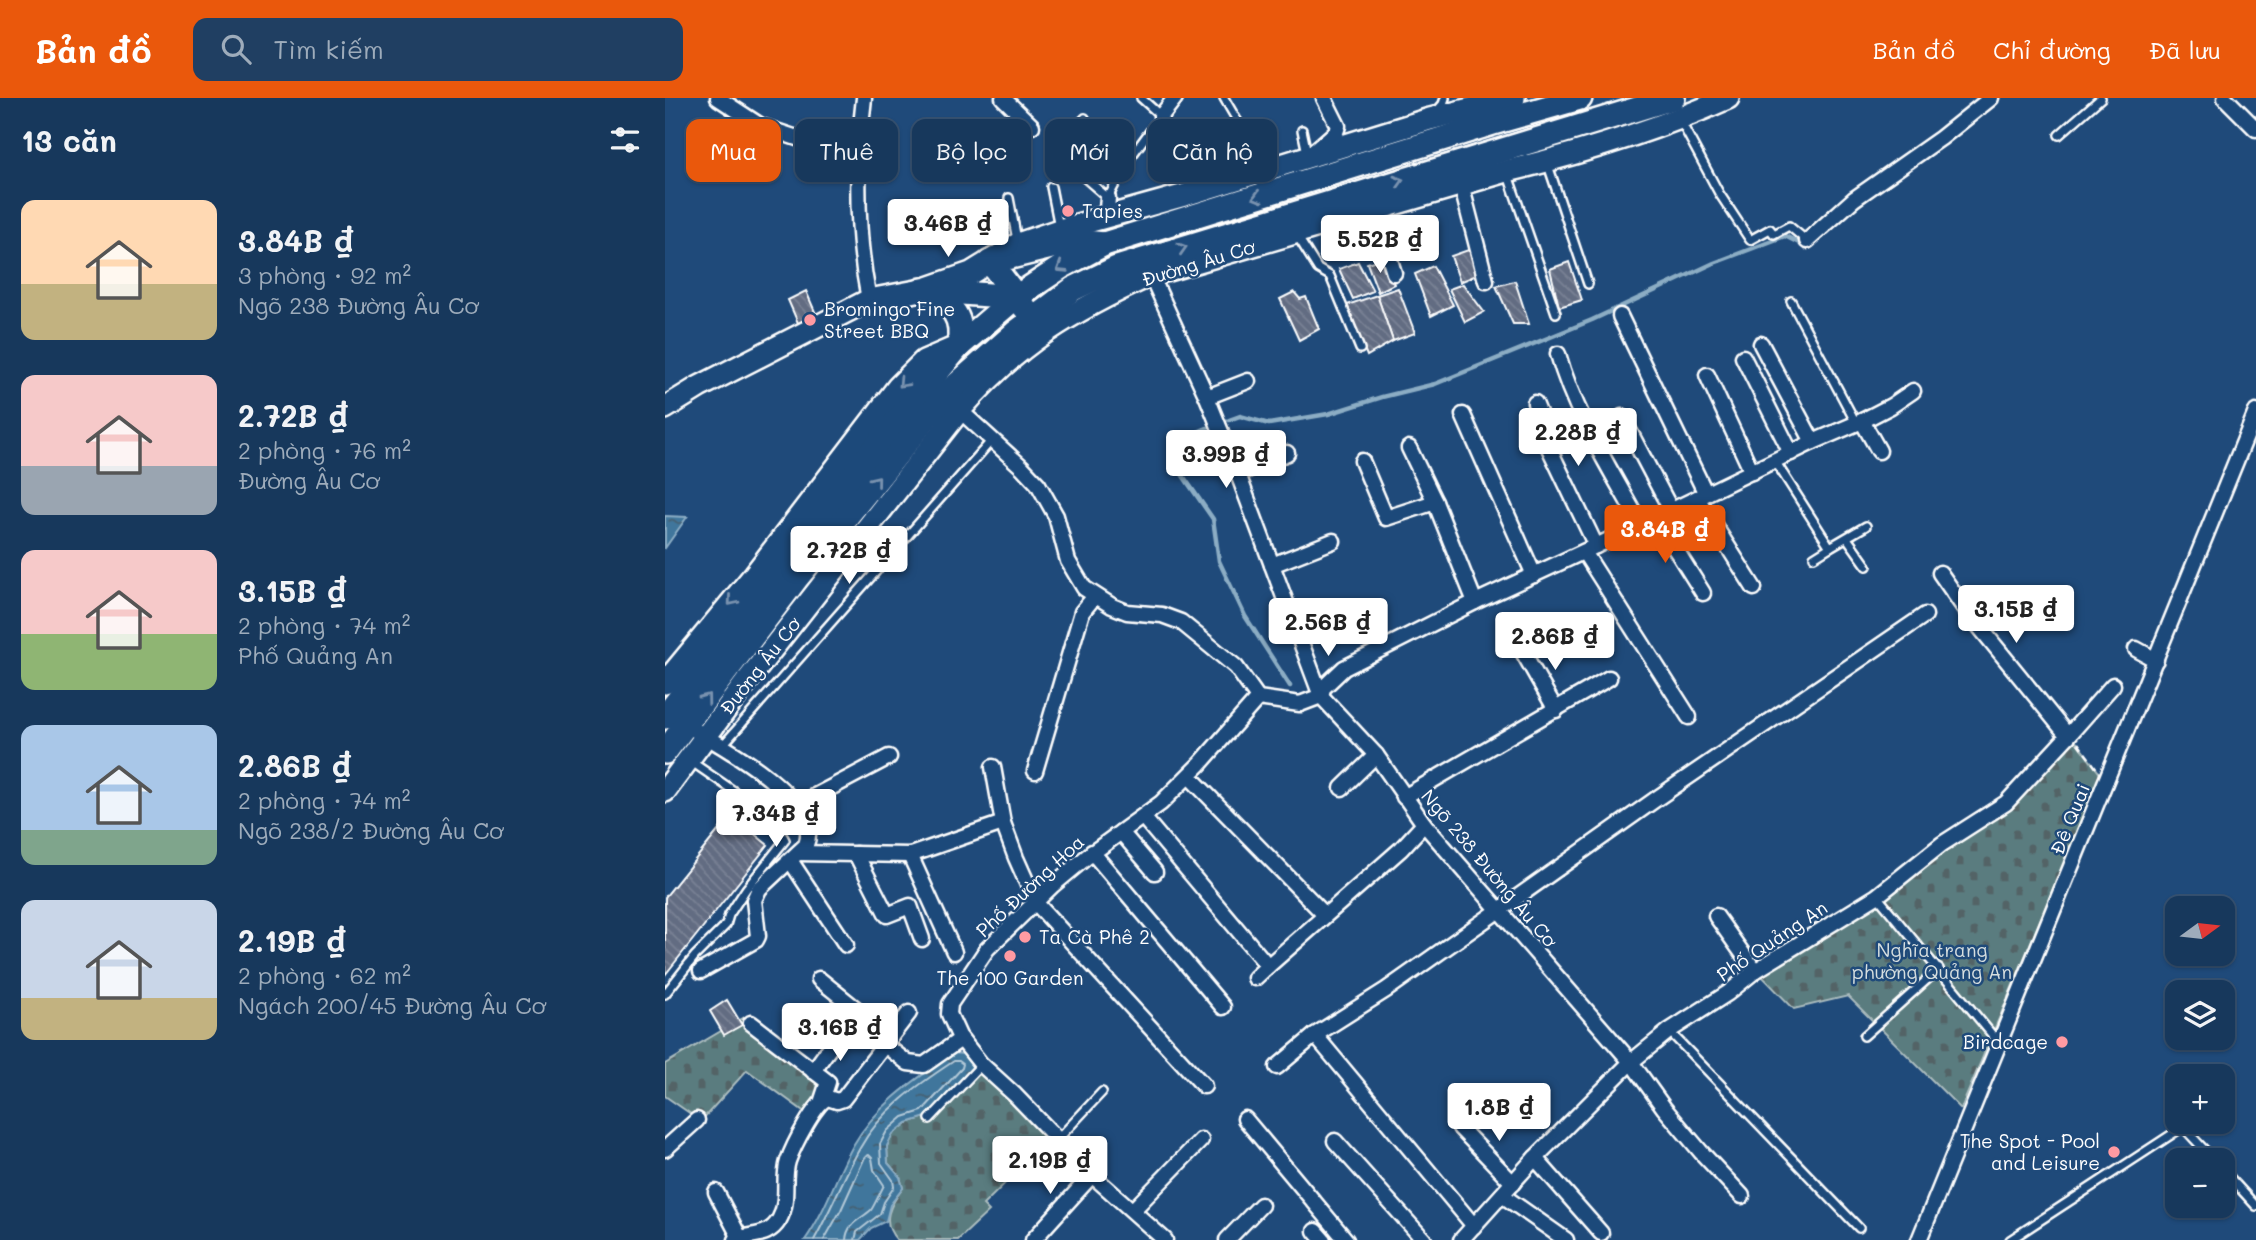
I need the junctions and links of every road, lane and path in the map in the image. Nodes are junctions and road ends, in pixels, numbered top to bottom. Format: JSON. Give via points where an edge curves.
{"nodes":[{"id":1,"x":718,"y":98,"type":"edge"},
{"id":2,"x":864,"y":98,"type":"edge"},
{"id":3,"x":1003,"y":98,"type":"edge"},
{"id":4,"x":1141,"y":98,"type":"edge"},
{"id":5,"x":1175,"y":98,"type":"edge"},
{"id":6,"x":1224,"y":98,"type":"edge"},
{"id":7,"x":1324,"y":98,"type":"edge"},
{"id":8,"x":1445,"y":98,"type":"edge"},
{"id":9,"x":1514,"y":98,"type":"edge"},
{"id":10,"x":1580,"y":98,"type":"edge"},
{"id":11,"x":1728,"y":98,"type":"edge"},
{"id":12,"x":1991,"y":98,"type":"edge"},
{"id":13,"x":2101,"y":98,"type":"edge"},
{"id":14,"x":2225,"y":98,"type":"edge"},
{"id":15,"x":1676,"y":109,"type":"edge"},
{"id":16,"x":1161,"y":116,"type":"junction"},
{"id":17,"x":1085,"y":118,"type":"dead end"},
{"id":18,"x":862,"y":119,"type":"edge"},
{"id":19,"x":1236,"y":119,"type":"edge"},
{"id":20,"x":1430,"y":119,"type":"junction"},
{"id":21,"x":1493,"y":123,"type":"junction"},
{"id":22,"x":1032,"y":126,"type":"dead end"},
{"id":23,"x":2256,"y":129,"type":"edge"},
{"id":24,"x":1302,"y":130,"type":"dead end"},
{"id":25,"x":2059,"y":135,"type":"dead end"},
{"id":26,"x":795,"y":137,"type":"edge"},
{"id":27,"x":1308,"y":158,"type":"junction"},
{"id":28,"x":1504,"y":161,"type":"junction"},
{"id":29,"x":1547,"y":161,"type":"junction"},
{"id":30,"x":1277,"y":167,"type":"edge"},
{"id":31,"x":859,"y":182,"type":"edge"},
{"id":32,"x":1222,"y":182,"type":"edge"},
{"id":33,"x":1461,"y":184,"type":"junction"},
{"id":34,"x":1051,"y":187,"type":"dead end"},
{"id":35,"x":1009,"y":198,"type":"dead end"},
{"id":36,"x":1107,"y":208,"type":"junction"},
{"id":37,"x":1375,"y":210,"type":"junction"},
{"id":38,"x":1059,"y":230,"type":"junction"},
{"id":39,"x":1296,"y":234,"type":"junction"},
{"id":40,"x":1807,"y":241,"type":"joint"},
{"id":41,"x":1018,"y":244,"type":"junction"},
{"id":42,"x":1104,"y":244,"type":"junction"},
{"id":43,"x":990,"y":262,"type":"junction"},
{"id":44,"x":1394,"y":274,"type":"dead end"},
{"id":45,"x":1151,"y":275,"type":"junction"},
{"id":46,"x":1486,"y":281,"type":"dead end"},
{"id":47,"x":1588,"y":284,"type":"dead end"},
{"id":48,"x":922,"y":290,"type":"junction"},
{"id":49,"x":1016,"y":298,"type":"junction"},
{"id":50,"x":869,"y":300,"type":"junction"},
{"id":51,"x":1791,"y":301,"type":"dead end"},
{"id":52,"x":1556,"y":313,"type":"dead end"},
{"id":53,"x":1620,"y":316,"type":"dead end"},
{"id":54,"x":1034,"y":318,"type":"junction"},
{"id":55,"x":1761,"y":344,"type":"dead end"},
{"id":56,"x":959,"y":346,"type":"junction"},
{"id":57,"x":1360,"y":349,"type":"dead end"},
{"id":58,"x":1558,"y":354,"type":"dead end"},
{"id":59,"x":1744,"y":357,"type":"dead end"},
{"id":60,"x":1707,"y":375,"type":"dead end"},
{"id":61,"x":1248,"y":380,"type":"dead end"},
{"id":62,"x":1913,"y":391,"type":"dead end"},
{"id":63,"x":1207,"y":397,"type":"junction"},
{"id":64,"x":953,"y":402,"type":"junction"},
{"id":65,"x":1535,"y":403,"type":"dead end"},
{"id":66,"x":665,"y":408,"type":"edge"},
{"id":67,"x":2256,"y":412,"type":"edge"},
{"id":68,"x":1463,"y":415,"type":"dead end"},
{"id":69,"x":1622,"y":417,"type":"dead end"},
{"id":70,"x":1859,"y":422,"type":"junction"},
{"id":71,"x":992,"y":440,"type":"junction"},
{"id":72,"x":1813,"y":442,"type":"junction"},
{"id":73,"x":1409,"y":448,"type":"dead end"},
{"id":74,"x":1879,"y":451,"type":"dead end"},
{"id":75,"x":1287,"y":453,"type":"dead end"},
{"id":76,"x":1791,"y":453,"type":"junction"},
{"id":77,"x":1362,"y":461,"type":"dead end"},
{"id":78,"x":1775,"y":461,"type":"junction"},
{"id":79,"x":1752,"y":472,"type":"junction"},
{"id":80,"x":1238,"y":474,"type":"junction"},
{"id":81,"x":1701,"y":496,"type":"junction"},
{"id":82,"x":1435,"y":502,"type":"junction"},
{"id":83,"x":1671,"y":510,"type":"junction"},
{"id":84,"x":1657,"y":518,"type":"junction"},
{"id":85,"x":1641,"y":526,"type":"junction"},
{"id":86,"x":1866,"y":526,"type":"dead end"},
{"id":87,"x":1847,"y":538,"type":"junction"},
{"id":88,"x":1333,"y":541,"type":"dead end"},
{"id":89,"x":1830,"y":547,"type":"junction"},
{"id":90,"x":1590,"y":549,"type":"junction"},
{"id":91,"x":1814,"y":557,"type":"dead end"},
{"id":92,"x":1272,"y":565,"type":"junction"},
{"id":93,"x":1867,"y":566,"type":"dead end"},
{"id":94,"x":1940,"y":573,"type":"dead end"},
{"id":95,"x":1534,"y":575,"type":"junction"},
{"id":96,"x":1754,"y":588,"type":"dead end"},
{"id":97,"x":1703,"y":593,"type":"dead end"},
{"id":98,"x":1095,"y":596,"type":"junction"},
{"id":99,"x":1475,"y":602,"type":"junction"},
{"id":100,"x":1925,"y":615,"type":"dead end"},
{"id":101,"x":754,"y":618,"type":"junction"},
{"id":102,"x":2136,"y":649,"type":"dead end"},
{"id":103,"x":1523,"y":652,"type":"dead end"},
{"id":104,"x":2156,"y":660,"type":"junction"},
{"id":105,"x":1609,"y":678,"type":"dead end"},
{"id":106,"x":665,"y":682,"type":"edge"},
{"id":107,"x":2113,"y":685,"type":"dead end"},
{"id":108,"x":1321,"y":696,"type":"junction"},
{"id":109,"x":1258,"y":698,"type":"junction"},
{"id":110,"x":1556,"y":710,"type":"junction"},
{"id":111,"x":1689,"y":717,"type":"dead end"},
{"id":112,"x":694,"y":731,"type":"edge"},
{"id":113,"x":2068,"y":736,"type":"junction"},
{"id":114,"x":665,"y":752,"type":"edge"},
{"id":115,"x":1376,"y":755,"type":"junction"},
{"id":116,"x":889,"y":757,"type":"dead end"},
{"id":117,"x":688,"y":759,"type":"junction"},
{"id":118,"x":993,"y":767,"type":"dead end"},
{"id":119,"x":1035,"y":771,"type":"dead end"},
{"id":120,"x":1189,"y":776,"type":"junction"},
{"id":121,"x":2106,"y":782,"type":"junction"},
{"id":122,"x":1342,"y":788,"type":"dead end"},
{"id":123,"x":665,"y":791,"type":"edge"},
{"id":124,"x":1403,"y":797,"type":"junction"},
{"id":125,"x":796,"y":806,"type":"junction"},
{"id":126,"x":1143,"y":817,"type":"junction"},
{"id":127,"x":1003,"y":823,"type":"junction"},
{"id":128,"x":1424,"y":824,"type":"junction"},
{"id":129,"x":1121,"y":832,"type":"junction"},
{"id":130,"x":1092,"y":852,"type":"junction"},
{"id":131,"x":856,"y":854,"type":"junction"},
{"id":132,"x":910,"y":855,"type":"junction"},
{"id":133,"x":794,"y":857,"type":"junction"},
{"id":134,"x":1155,"y":872,"type":"dead end"},
{"id":135,"x":1877,"y":896,"type":"junction"},
{"id":136,"x":1036,"y":903,"type":"junction"},
{"id":137,"x":1497,"y":910,"type":"junction"},
{"id":138,"x":1325,"y":915,"type":"junction"},
{"id":139,"x":1716,"y":916,"type":"dead end"},
{"id":140,"x":922,"y":939,"type":"dead end"},
{"id":141,"x":846,"y":944,"type":"dead end"},
{"id":142,"x":954,"y":951,"type":"dead end"},
{"id":143,"x":1268,"y":966,"type":"junction"},
{"id":144,"x":1939,"y":969,"type":"junction"},
{"id":145,"x":701,"y":971,"type":"dead end"},
{"id":146,"x":1755,"y":971,"type":"junction"},
{"id":147,"x":1255,"y":978,"type":"dead end"},
{"id":148,"x":819,"y":979,"type":"dead end"},
{"id":149,"x":665,"y":994,"type":"edge"},
{"id":150,"x":1223,"y":1007,"type":"dead end"},
{"id":151,"x":909,"y":1013,"type":"dead end"},
{"id":152,"x":751,"y":1023,"type":"dead end"},
{"id":153,"x":1669,"y":1031,"type":"junction"},
{"id":154,"x":839,"y":1035,"type":"dead end"},
{"id":155,"x":1315,"y":1035,"type":"junction"},
{"id":156,"x":1864,"y":1036,"type":"dead end"},
{"id":157,"x":961,"y":1039,"type":"junction"},
{"id":158,"x":888,"y":1041,"type":"junction"},
{"id":159,"x":1999,"y":1044,"type":"junction"},
{"id":160,"x":1631,"y":1062,"type":"junction"},
{"id":161,"x":981,"y":1064,"type":"junction"},
{"id":162,"x":1277,"y":1067,"type":"dead end"},
{"id":163,"x":813,"y":1071,"type":"junction"},
{"id":164,"x":1204,"y":1086,"type":"dead end"},
{"id":165,"x":1102,"y":1092,"type":"dead end"},
{"id":166,"x":822,"y":1100,"type":"junction"},
{"id":167,"x":930,"y":1119,"type":"dead end"},
{"id":168,"x":1245,"y":1119,"type":"dead end"},
{"id":169,"x":697,"y":1120,"type":"dead end"},
{"id":170,"x":1460,"y":1128,"type":"dead end"},
{"id":171,"x":1057,"y":1139,"type":"junction"},
{"id":172,"x":1201,"y":1140,"type":"dead end"},
{"id":173,"x":1335,"y":1141,"type":"dead end"},
{"id":174,"x":2203,"y":1148,"type":"edge"},
{"id":175,"x":665,"y":1149,"type":"edge"},
{"id":176,"x":1535,"y":1157,"type":"junction"},
{"id":177,"x":1092,"y":1175,"type":"junction"},
{"id":178,"x":1513,"y":1183,"type":"junction"},
{"id":179,"x":2235,"y":1183,"type":"edge"},
{"id":180,"x":716,"y":1192,"type":"dead end"},
{"id":181,"x":1501,"y":1195,"type":"junction"},
{"id":182,"x":1742,"y":1196,"type":"dead end"},
{"id":183,"x":1261,"y":1206,"type":"dead end"},
{"id":184,"x":2256,"y":1206,"type":"edge"},
{"id":185,"x":1133,"y":1210,"type":"junction"},
{"id":186,"x":1474,"y":1226,"type":"junction"},
{"id":187,"x":1859,"y":1228,"type":"dead end"},
{"id":188,"x":1601,"y":1233,"type":"dead end"},
{"id":189,"x":738,"y":1239,"type":"edge"},
{"id":190,"x":1033,"y":1240,"type":"edge"},
{"id":191,"x":1164,"y":1240,"type":"edge"},
{"id":192,"x":1227,"y":1240,"type":"edge"},
{"id":193,"x":1346,"y":1240,"type":"edge"},
{"id":194,"x":1424,"y":1240,"type":"edge"},
{"id":195,"x":1461,"y":1240,"type":"edge"},
{"id":196,"x":1566,"y":1240,"type":"edge"},
{"id":197,"x":1919,"y":1240,"type":"edge"},
{"id":198,"x":2010,"y":1240,"type":"edge"}],
"edges":[{"from":1,"to":26,"type":"street","via":[[761,126]]},
{"from":2,"to":18,"type":"street"},
{"from":3,"to":22,"type":"street"},
{"from":4,"to":16,"type":"lane"},
{"from":5,"to":16,"type":"street"},
{"from":6,"to":19,"type":"lane"},
{"from":7,"to":27,"type":"street","via":[[1338,126]]},
{"from":8,"to":20,"type":"lane"},
{"from":9,"to":20,"type":"street"},
{"from":10,"to":21,"type":"main road","name":"Đường Âu Cơ"},
{"from":11,"to":15,"type":"street","name":"Đường Âu Cơ"},
{"from":12,"to":40,"type":"street","via":[[1854,200]]},
{"from":13,"to":25,"type":"lane"},
{"from":14,"to":23,"type":"street"},
{"from":15,"to":28,"type":"main road","name":"Đường Âu Cơ"},
{"from":15,"to":29,"type":"street","name":"Đường Âu Cơ"},
{"from":15,"to":40,"type":"lane","via":[[1750,240],[1770,229],[1774,234],[1789,226]]},
{"from":16,"to":36,"type":"lane","via":[[1125,165]]},
{"from":17,"to":36,"type":"lane","via":[[1054,151]]},
{"from":20,"to":27,"type":"street"},
{"from":21,"to":28,"type":"main road"},
{"from":21,"to":42,"type":"main road","name":"Đường Âu Cơ","one_way":true},
{"from":24,"to":27,"type":"lane"},
{"from":27,"to":30,"type":"street"},
{"from":28,"to":29,"type":"street","name":"Đường Âu Cơ"},
{"from":28,"to":33,"type":"street","name":"Đường Âu Cơ"},
{"from":28,"to":52,"type":"lane"},
{"from":54,"to":28,"type":"main road","name":"Đường Âu Cơ","one_way":true,"via":[[1073,289],[1117,268]]},
{"from":29,"to":47,"type":"lane"},
{"from":31,"to":50,"type":"street","via":[[862,268]]},
{"from":32,"to":36,"type":"street"},
{"from":33,"to":37,"type":"street","name":"Đường Âu Cơ"},
{"from":33,"to":46,"type":"street"},
{"from":34,"to":38,"type":"lane"},
{"from":35,"to":41,"type":"lane"},
{"from":36,"to":38,"type":"street"},
{"from":37,"to":39,"type":"street","name":"Đường Âu Cơ"},
{"from":37,"to":44,"type":"street"},
{"from":38,"to":41,"type":"street"},
{"from":39,"to":45,"type":"street","name":"Đường Âu Cơ"},
{"from":39,"to":57,"type":"lane","via":[[1318,269],[1330,276]]},
{"from":41,"to":43,"type":"street"},
{"from":42,"to":43,"type":"main road","via":[[1076,241]]},
{"from":42,"to":49,"type":"main road","name":"Đường Âu Cơ","one_way":true},
{"from":43,"to":48,"type":"street"},
{"from":43,"to":49,"type":"main road"},
{"from":45,"to":63,"type":"street"},
{"from":45,"to":64,"type":"street","name":"Đường Âu Cơ","via":[[1058,322]]},
{"from":48,"to":49,"type":"main road"},
{"from":48,"to":50,"type":"street"},
{"from":48,"to":56,"type":"main road","via":[[951,306],[960,326]]},
{"from":49,"to":54,"type":"main road"},
{"from":49,"to":56,"type":"main road","name":"Đường Âu Cơ"},
{"from":50,"to":66,"type":"street"},
{"from":51,"to":70,"type":"lane"},
{"from":53,"to":81,"type":"street"},
{"from":54,"to":64,"type":"main road","name":"Đường Âu Cơ"},
{"from":55,"to":72,"type":"street"},
{"from":56,"to":101,"type":"main road","name":"Đường Âu Cơ","via":[[870,453]]},
{"from":56,"to":106,"type":"street","name":"Đường Âu Cơ","one_way":true,"via":[[924,362],[898,387],[755,574]]},
{"from":58,"to":85,"type":"street","via":[[1565,380]]},
{"from":59,"to":76,"type":"street"},
{"from":60,"to":79,"type":"street"},
{"from":61,"to":63,"type":"street"},
{"from":62,"to":70,"type":"street"},
{"from":63,"to":80,"type":"street"},
{"from":64,"to":71,"type":"street"},
{"from":101,"to":64,"type":"main road","name":"Đường Âu Cơ","one_way":true},
{"from":64,"to":112,"type":"street","name":"Đường Âu Cơ"},
{"from":65,"to":90,"type":"street"},
{"from":67,"to":104,"type":"street","name":"Đê Quai"},
{"from":68,"to":95,"type":"street"},
{"from":69,"to":83,"type":"street"},
{"from":70,"to":72,"type":"street"},
{"from":70,"to":74,"type":"street"},
{"from":71,"to":98,"type":"street","via":[[1042,491],[1056,516],[1074,573]]},
{"from":71,"to":112,"type":"lane"},
{"from":72,"to":76,"type":"street"},
{"from":73,"to":82,"type":"street"},
{"from":75,"to":80,"type":"street"},
{"from":76,"to":78,"type":"street"},
{"from":77,"to":82,"type":"street","via":[[1386,518]]},
{"from":78,"to":79,"type":"street"},
{"from":78,"to":89,"type":"lane"},
{"from":79,"to":81,"type":"street"},
{"from":80,"to":92,"type":"street"},
{"from":81,"to":83,"type":"street"},
{"from":81,"to":96,"type":"street"},
{"from":82,"to":99,"type":"street"},
{"from":83,"to":84,"type":"street"},
{"from":84,"to":85,"type":"street"},
{"from":84,"to":97,"type":"street"},
{"from":85,"to":90,"type":"street"},
{"from":86,"to":87,"type":"lane"},
{"from":87,"to":89,"type":"lane"},
{"from":87,"to":93,"type":"lane"},
{"from":88,"to":92,"type":"street"},
{"from":89,"to":91,"type":"lane"},
{"from":90,"to":95,"type":"street"},
{"from":90,"to":111,"type":"street"},
{"from":92,"to":108,"type":"street"},
{"from":94,"to":113,"type":"street"},
{"from":95,"to":99,"type":"street"},
{"from":98,"to":109,"type":"street","via":[[1127,612],[1181,622],[1235,667]]},
{"from":98,"to":119,"type":"street","via":[[1082,612]]},
{"from":99,"to":108,"type":"street","via":[[1344,667]]},
{"from":100,"to":137,"type":"street"},
{"from":101,"to":112,"type":"main road","name":"Đường Âu Cơ"},
{"from":102,"to":104,"type":"street"},
{"from":103,"to":110,"type":"street"},
{"from":104,"to":121,"type":"street","name":"Đê Quai"},
{"from":105,"to":110,"type":"street"},
{"from":107,"to":113,"type":"street","name":"Phố Quảng An"},
{"from":108,"to":109,"type":"street","via":[[1300,704]]},
{"from":108,"to":115,"type":"street","name":"Ngõ 238 Đường Âu Cơ"},
{"from":109,"to":120,"type":"street","name":"Phố Đường Hoa"},
{"from":110,"to":124,"type":"street"},
{"from":112,"to":114,"type":"main road","name":"Đường Âu Cơ"},
{"from":112,"to":117,"type":"street","name":"Đường Âu Cơ"},
{"from":112,"to":125,"type":"street","via":[[773,781]]},
{"from":113,"to":121,"type":"path","via":[[2073,736]]},
{"from":113,"to":135,"type":"street","name":"Phố Quảng An","via":[[2006,803],[1942,844]]},
{"from":115,"to":122,"type":"street"},
{"from":115,"to":124,"type":"street","name":"Ngõ 238 Đường Âu Cơ"},
{"from":116,"to":125,"type":"street"},
{"from":117,"to":123,"type":"street","name":"Đường Âu Cơ"},
{"from":117,"to":149,"type":"lane","via":[[748,803],[780,830],[785,840],[746,889],[726,925]]},
{"from":118,"to":127,"type":"street"},
{"from":120,"to":126,"type":"street","name":"Phố Đường Hoa"},
{"from":120,"to":138,"type":"street"},
{"from":121,"to":159,"type":"street","name":"Đê Quai"},
{"from":124,"to":128,"type":"street","name":"Ngõ 238 Đường Âu Cơ"},
{"from":125,"to":133,"type":"street","via":[[810,836]]},
{"from":126,"to":129,"type":"street","name":"Phố Đường Hoa"},
{"from":126,"to":143,"type":"street"},
{"from":127,"to":132,"type":"street"},
{"from":127,"to":136,"type":"street"},
{"from":128,"to":137,"type":"street","name":"Ngõ 238 Đường Âu Cơ"},
{"from":128,"to":138,"type":"street"},
{"from":129,"to":130,"type":"street","name":"Phố Đường Hoa"},
{"from":129,"to":134,"type":"street"},
{"from":130,"to":136,"type":"street","name":"Phố Đường Hoa"},
{"from":130,"to":150,"type":"street"},
{"from":131,"to":132,"type":"street"},
{"from":131,"to":133,"type":"street"},
{"from":131,"to":140,"type":"street","via":[[887,915],[910,906]]},
{"from":132,"to":142,"type":"street"},
{"from":133,"to":141,"type":"street"},
{"from":133,"to":145,"type":"street","via":[[759,889],[754,900],[756,940]]},
{"from":135,"to":144,"type":"lane"},
{"from":135,"to":146,"type":"street","name":"Phố Quảng An"},
{"from":136,"to":157,"type":"street","name":"Phố Đường Hoa","via":[[988,949],[950,1004],[949,1014]]},
{"from":136,"to":164,"type":"street"},
{"from":137,"to":155,"type":"street"},
{"from":137,"to":160,"type":"street","name":"Ngõ 238 Đường Âu Cơ"},
{"from":138,"to":143,"type":"street"},
{"from":139,"to":146,"type":"street"},
{"from":143,"to":147,"type":"street"},
{"from":144,"to":156,"type":"lane"},
{"from":144,"to":159,"type":"lane"},
{"from":146,"to":153,"type":"street","name":"Phố Quảng An"},
{"from":148,"to":158,"type":"street"},
{"from":151,"to":158,"type":"street"},
{"from":152,"to":163,"type":"street"},
{"from":153,"to":160,"type":"street","name":"Phố Quảng An"},
{"from":153,"to":187,"type":"lane"},
{"from":154,"to":163,"type":"street"},
{"from":155,"to":162,"type":"street"},
{"from":155,"to":186,"type":"street"},
{"from":157,"to":158,"type":"street","via":[[924,1065],[908,1063]]},
{"from":157,"to":161,"type":"street","name":"Phố Đường Hoa"},
{"from":158,"to":166,"type":"street","via":[[843,1099]]},
{"from":159,"to":197,"type":"street","name":"Đê Quai"},
{"from":160,"to":176,"type":"street","name":"Phố Quảng An"},
{"from":160,"to":182,"type":"street","name":"Ngõ 238 Đường Âu Cơ","via":[[1664,1108]]},
{"from":161,"to":167,"type":"lane"},
{"from":161,"to":171,"type":"street","name":"Phố Đường Hoa"},
{"from":163,"to":166,"type":"street","via":[[828,1082]]},
{"from":165,"to":171,"type":"lane"},
{"from":166,"to":189,"type":"street","via":[[787,1163],[787,1195],[778,1221],[764,1234]]},
{"from":168,"to":193,"type":"street"},
{"from":169,"to":175,"type":"street"},
{"from":170,"to":178,"type":"street"},
{"from":171,"to":177,"type":"street","name":"Phố Đường Hoa"},
{"from":172,"to":185,"type":"street"},
{"from":173,"to":194,"type":"street"},
{"from":174,"to":198,"type":"lane","via":[[2183,1127]]},
{"from":176,"to":178,"type":"street","name":"Phố Quảng An"},
{"from":176,"to":188,"type":"street"},
{"from":177,"to":185,"type":"street","name":"Phố Đường Hoa"},
{"from":177,"to":190,"type":"street"},
{"from":178,"to":181,"type":"street","name":"Phố Quảng An"},
{"from":179,"to":184,"type":"lane"},
{"from":180,"to":189,"type":"street"},
{"from":181,"to":186,"type":"street","name":"Phố Quảng An"},
{"from":181,"to":196,"type":"street"},
{"from":183,"to":192,"type":"street"},
{"from":185,"to":191,"type":"street","name":"Phố Đường Hoa"},
{"from":186,"to":195,"type":"street","name":"Phố Quảng An"}]}
